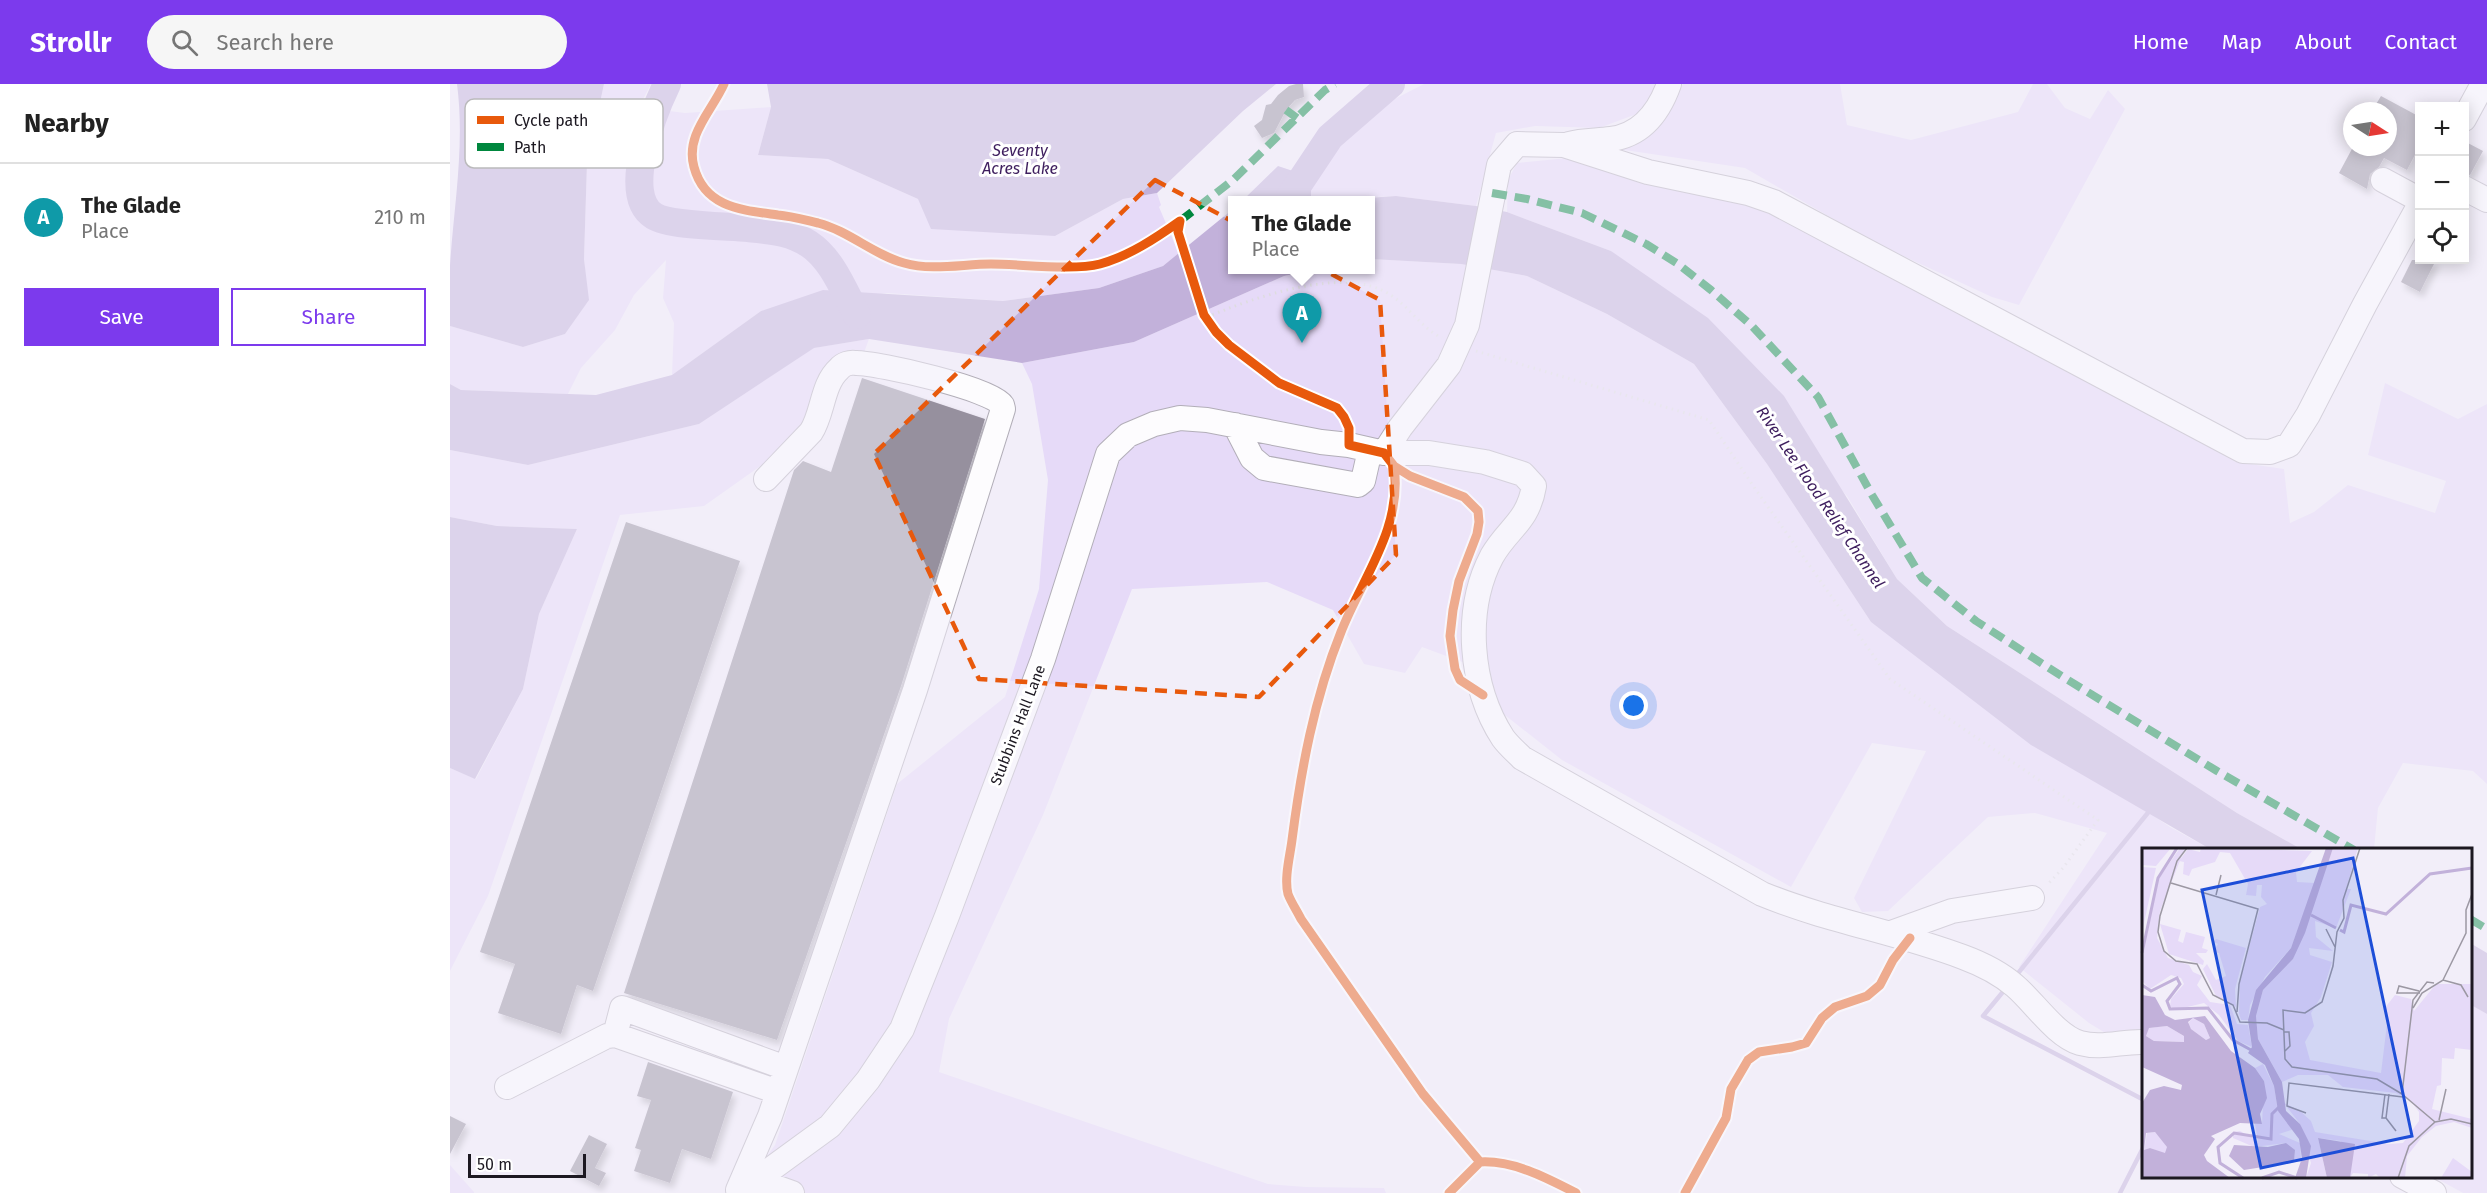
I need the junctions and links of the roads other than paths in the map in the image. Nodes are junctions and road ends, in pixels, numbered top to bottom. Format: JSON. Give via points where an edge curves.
{"nodes":[{"id":1,"x":1669,"y":84,"type":"edge"},
{"id":2,"x":2483,"y":84,"type":"edge"},
{"id":3,"x":2469,"y":110,"type":"edge"},
{"id":4,"x":1564,"y":145,"type":"junction"},
{"id":5,"x":2383,"y":180,"type":"dead end"},
{"id":6,"x":2469,"y":191,"type":"edge"},
{"id":7,"x":2415,"y":199,"type":"edge"},
{"id":8,"x":2487,"y":200,"type":"edge"},
{"id":9,"x":2416,"y":210,"type":"edge"},
{"id":10,"x":1235,"y":426,"type":"junction"},
{"id":11,"x":1368,"y":449,"type":"junction"},
{"id":12,"x":766,"y":479,"type":"dead end"},
{"id":13,"x":2032,"y":898,"type":"road end"},
{"id":14,"x":1891,"y":933,"type":"junction"},
{"id":15,"x":615,"y":1035,"type":"junction"},
{"id":16,"x":2142,"y":1042,"type":"edge"},
{"id":17,"x":786,"y":1068,"type":"junction"},
{"id":18,"x":507,"y":1087,"type":"dead end"},
{"id":19,"x":778,"y":1092,"type":"junction"},
{"id":20,"x":2406,"y":1178,"type":"edge"},
{"id":21,"x":742,"y":1188,"type":"edge"},
{"id":22,"x":792,"y":1193,"type":"edge"},
{"id":23,"x":2434,"y":1193,"type":"edge"}],
"edges":[{"from":1,"to":4,"type":"lane","via":[[1652,118],[1637,130],[1614,139]]},
{"from":2,"to":3,"type":"lane"},
{"from":4,"to":9,"type":"lane","via":[[1648,172],[1774,202],[2243,451],[2270,452],[2289,446]]},
{"from":4,"to":11,"type":"lane","via":[[1517,144],[1499,165],[1467,325],[1458,346],[1449,365],[1400,428]]},
{"from":5,"to":7,"type":"lane"},
{"from":6,"to":8,"type":"lane"},
{"from":10,"to":11,"type":"lane","name":"Stubbins Hall Lane"},
{"from":10,"to":11,"type":"lane","via":[[1251,458],[1264,468],[1358,485],[1363,481]]},
{"from":10,"to":21,"type":"lane","name":"Stubbins Hall Lane","via":[[1180,418],[1128,435],[1108,454],[1043,659],[902,1029],[868,1080],[830,1126]]},
{"from":11,"to":14,"type":"lane","name":"Stubbins Hall Lane","via":[[1485,462],[1523,474],[1534,486],[1531,502],[1520,522],[1493,554],[1484,574],[1474,625],[1477,672],[1483,695],[1504,740],[1522,758],[1762,894],[1801,910]]},
{"from":12,"to":17,"type":"lane","via":[[811,432],[832,379],[847,363],[945,381],[993,397],[1002,405],[915,690]]},
{"from":13,"to":14,"type":"lane","via":[[1952,911]]},
{"from":14,"to":16,"type":"lane","via":[[1993,970],[2077,1042],[2098,1047]]},
{"from":15,"to":17,"type":"lane","via":[[622,1008]]},
{"from":15,"to":18,"type":"lane"},
{"from":15,"to":19,"type":"lane"},
{"from":17,"to":19,"type":"lane"},
{"from":19,"to":21,"type":"lane"},
{"from":20,"to":23,"type":"lane"},
{"from":21,"to":22,"type":"lane"}]}
